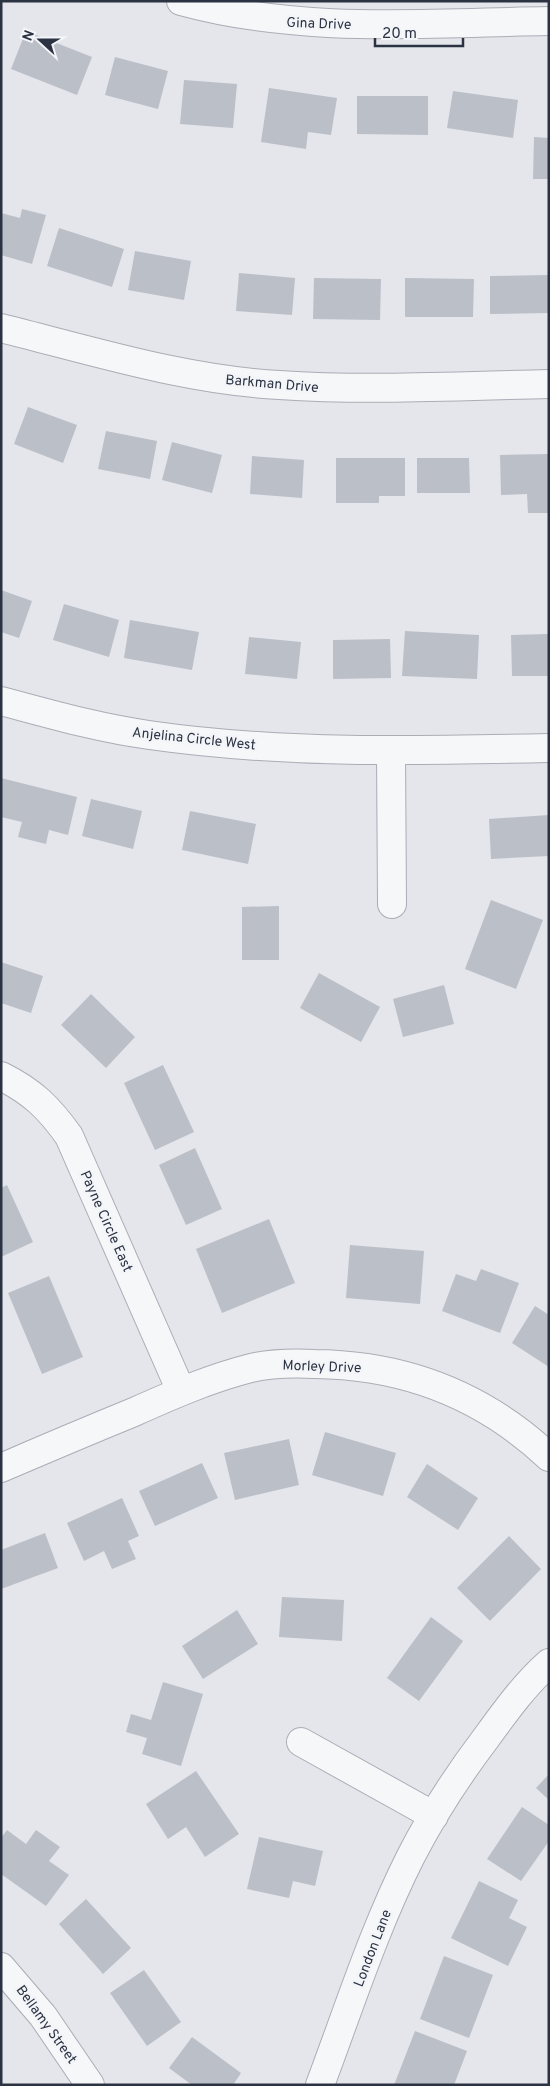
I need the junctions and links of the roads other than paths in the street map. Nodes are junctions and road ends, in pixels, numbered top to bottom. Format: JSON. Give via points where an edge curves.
{"nodes":[{"id":1,"x":181,"y":1,"type":"edge"},
{"id":2,"x":549,"y":20,"type":"edge"},
{"id":3,"x":1,"y":328,"type":"edge"},
{"id":4,"x":549,"y":384,"type":"edge"},
{"id":5,"x":1,"y":701,"type":"edge"},
{"id":6,"x":549,"y":748,"type":"edge"},
{"id":7,"x":391,"y":752,"type":"junction"},
{"id":8,"x":392,"y":904,"type":"dead end"},
{"id":9,"x":1,"y":1076,"type":"edge"},
{"id":10,"x":181,"y":1391,"type":"junction"},
{"id":11,"x":549,"y":1457,"type":"edge"},
{"id":12,"x":1,"y":1468,"type":"edge"},
{"id":13,"x":549,"y":1662,"type":"edge"},
{"id":14,"x":301,"y":1742,"type":"dead end"},
{"id":15,"x":434,"y":1816,"type":"junction"},
{"id":16,"x":1,"y":1967,"type":"edge"},
{"id":17,"x":90,"y":2085,"type":"edge"},
{"id":18,"x":320,"y":2085,"type":"edge"}],
"edges":[{"from":1,"to":2,"type":"street","name":"Gina Drive","via":[[286,22]]},
{"from":3,"to":4,"type":"street","name":"Barkman Drive","via":[[154,367],[278,385],[350,388]]},
{"from":5,"to":7,"type":"street","name":"Anjelina Circle West","via":[[99,727],[148,735]]},
{"from":6,"to":7,"type":"street","name":"Anjelina Circle West"},
{"from":7,"to":8,"type":"street"},
{"from":9,"to":10,"type":"street","name":"Payne Circle East","via":[[25,1088],[51,1110],[69,1136]]},
{"from":10,"to":11,"type":"street","name":"Morley Drive","via":[[252,1368],[291,1363],[376,1368],[458,1393],[498,1415]]},
{"from":10,"to":12,"type":"street","name":"Morley Drive"},
{"from":13,"to":15,"type":"street","name":"London Lane","via":[[536,1674],[462,1770]]},
{"from":14,"to":15,"type":"street"},
{"from":15,"to":18,"type":"street","name":"London Lane","via":[[394,1893]]},
{"from":16,"to":17,"type":"street","name":"Bellamy Street","via":[[44,2016]]}]}
